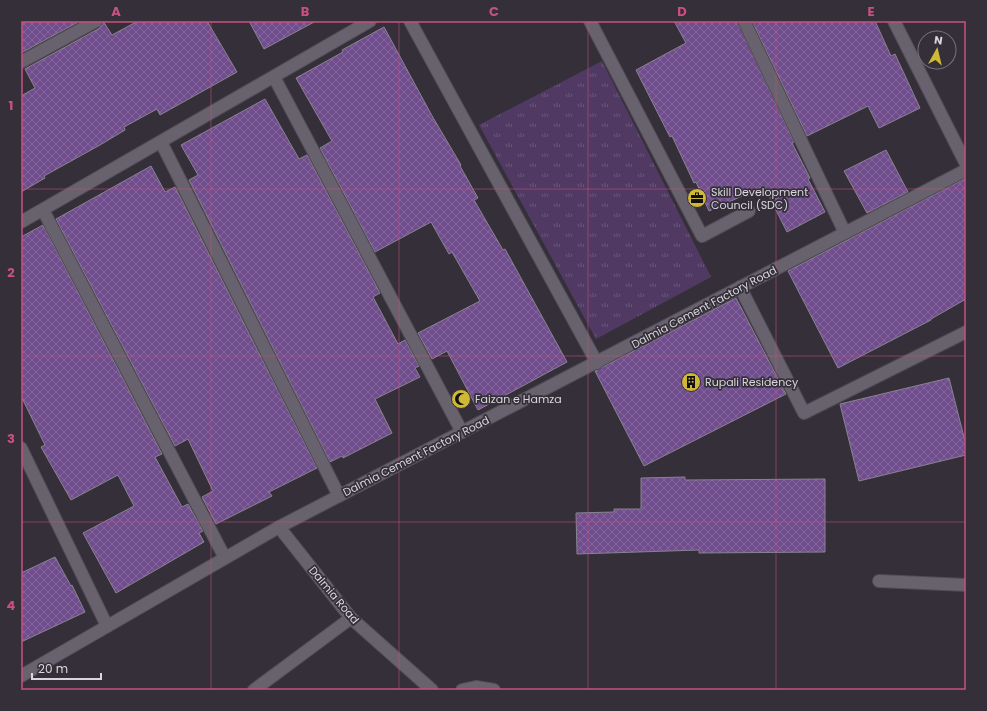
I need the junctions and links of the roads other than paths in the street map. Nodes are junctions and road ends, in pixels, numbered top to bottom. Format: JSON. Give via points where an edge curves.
{"nodes":[{"id":1,"x":96,"y":21,"type":"edge"},
{"id":2,"x":370,"y":21,"type":"edge"},
{"id":3,"x":410,"y":21,"type":"edge"},
{"id":4,"x":590,"y":21,"type":"edge"},
{"id":5,"x":744,"y":21,"type":"edge"},
{"id":6,"x":894,"y":21,"type":"edge"},
{"id":7,"x":21,"y":62,"type":"edge"},
{"id":8,"x":274,"y":77,"type":"junction"},
{"id":9,"x":161,"y":142,"type":"junction"},
{"id":10,"x":966,"y":164,"type":"edge"},
{"id":11,"x":966,"y":170,"type":"edge"},
{"id":12,"x":43,"y":210,"type":"junction"},
{"id":13,"x":749,"y":212,"type":"dead end"},
{"id":14,"x":21,"y":222,"type":"edge"},
{"id":15,"x":845,"y":233,"type":"junction"},
{"id":16,"x":740,"y":288,"type":"junction"},
{"id":17,"x":966,"y":332,"type":"edge"},
{"id":18,"x":597,"y":363,"type":"junction"},
{"id":19,"x":462,"y":432,"type":"junction"},
{"id":20,"x":21,"y":448,"type":"edge"},
{"id":21,"x":339,"y":496,"type":"junction"},
{"id":22,"x":279,"y":527,"type":"junction"},
{"id":23,"x":225,"y":558,"type":"junction"},
{"id":24,"x":879,"y":581,"type":"dead end"},
{"id":25,"x":966,"y":585,"type":"edge"},
{"id":26,"x":351,"y":618,"type":"junction"},
{"id":27,"x":107,"y":626,"type":"junction"},
{"id":28,"x":21,"y":676,"type":"edge"},
{"id":29,"x":254,"y":690,"type":"edge"},
{"id":30,"x":432,"y":690,"type":"edge"},
{"id":31,"x":462,"y":690,"type":"edge"},
{"id":32,"x":494,"y":690,"type":"edge"}],
"edges":[{"from":1,"to":7,"type":"street"},
{"from":2,"to":8,"type":"street"},
{"from":3,"to":18,"type":"street"},
{"from":4,"to":13,"type":"street","via":[[702,236]]},
{"from":5,"to":15,"type":"street"},
{"from":6,"to":10,"type":"street"},
{"from":8,"to":9,"type":"street"},
{"from":8,"to":19,"type":"street"},
{"from":9,"to":12,"type":"street"},
{"from":9,"to":21,"type":"street"},
{"from":11,"to":15,"type":"street","name":"Dalmia Cement Factory Road"},
{"from":12,"to":14,"type":"street"},
{"from":12,"to":23,"type":"street"},
{"from":15,"to":16,"type":"street","name":"Dalmia Cement Factory Road"},
{"from":16,"to":17,"type":"street","via":[[804,413]]},
{"from":16,"to":18,"type":"street","name":"Dalmia Cement Factory Road"},
{"from":18,"to":19,"type":"street","name":"Dalmia Cement Factory Road"},
{"from":19,"to":21,"type":"street","name":"Dalmia Cement Factory Road"},
{"from":20,"to":27,"type":"street"},
{"from":21,"to":22,"type":"street","name":"Dalmia Cement Factory Road"},
{"from":22,"to":23,"type":"street","name":"Dalmia Cement Factory Road"},
{"from":22,"to":26,"type":"street","name":"Dalmia Road"},
{"from":23,"to":27,"type":"street","name":"Dalmia Cement Factory Road"},
{"from":24,"to":25,"type":"street"},
{"from":26,"to":29,"type":"street"},
{"from":26,"to":30,"type":"street","name":"Dalmia Road"},
{"from":27,"to":28,"type":"street","name":"Dalmia Cement Factory Road"},
{"from":31,"to":32,"type":"street","via":[[476,687]]}]}
